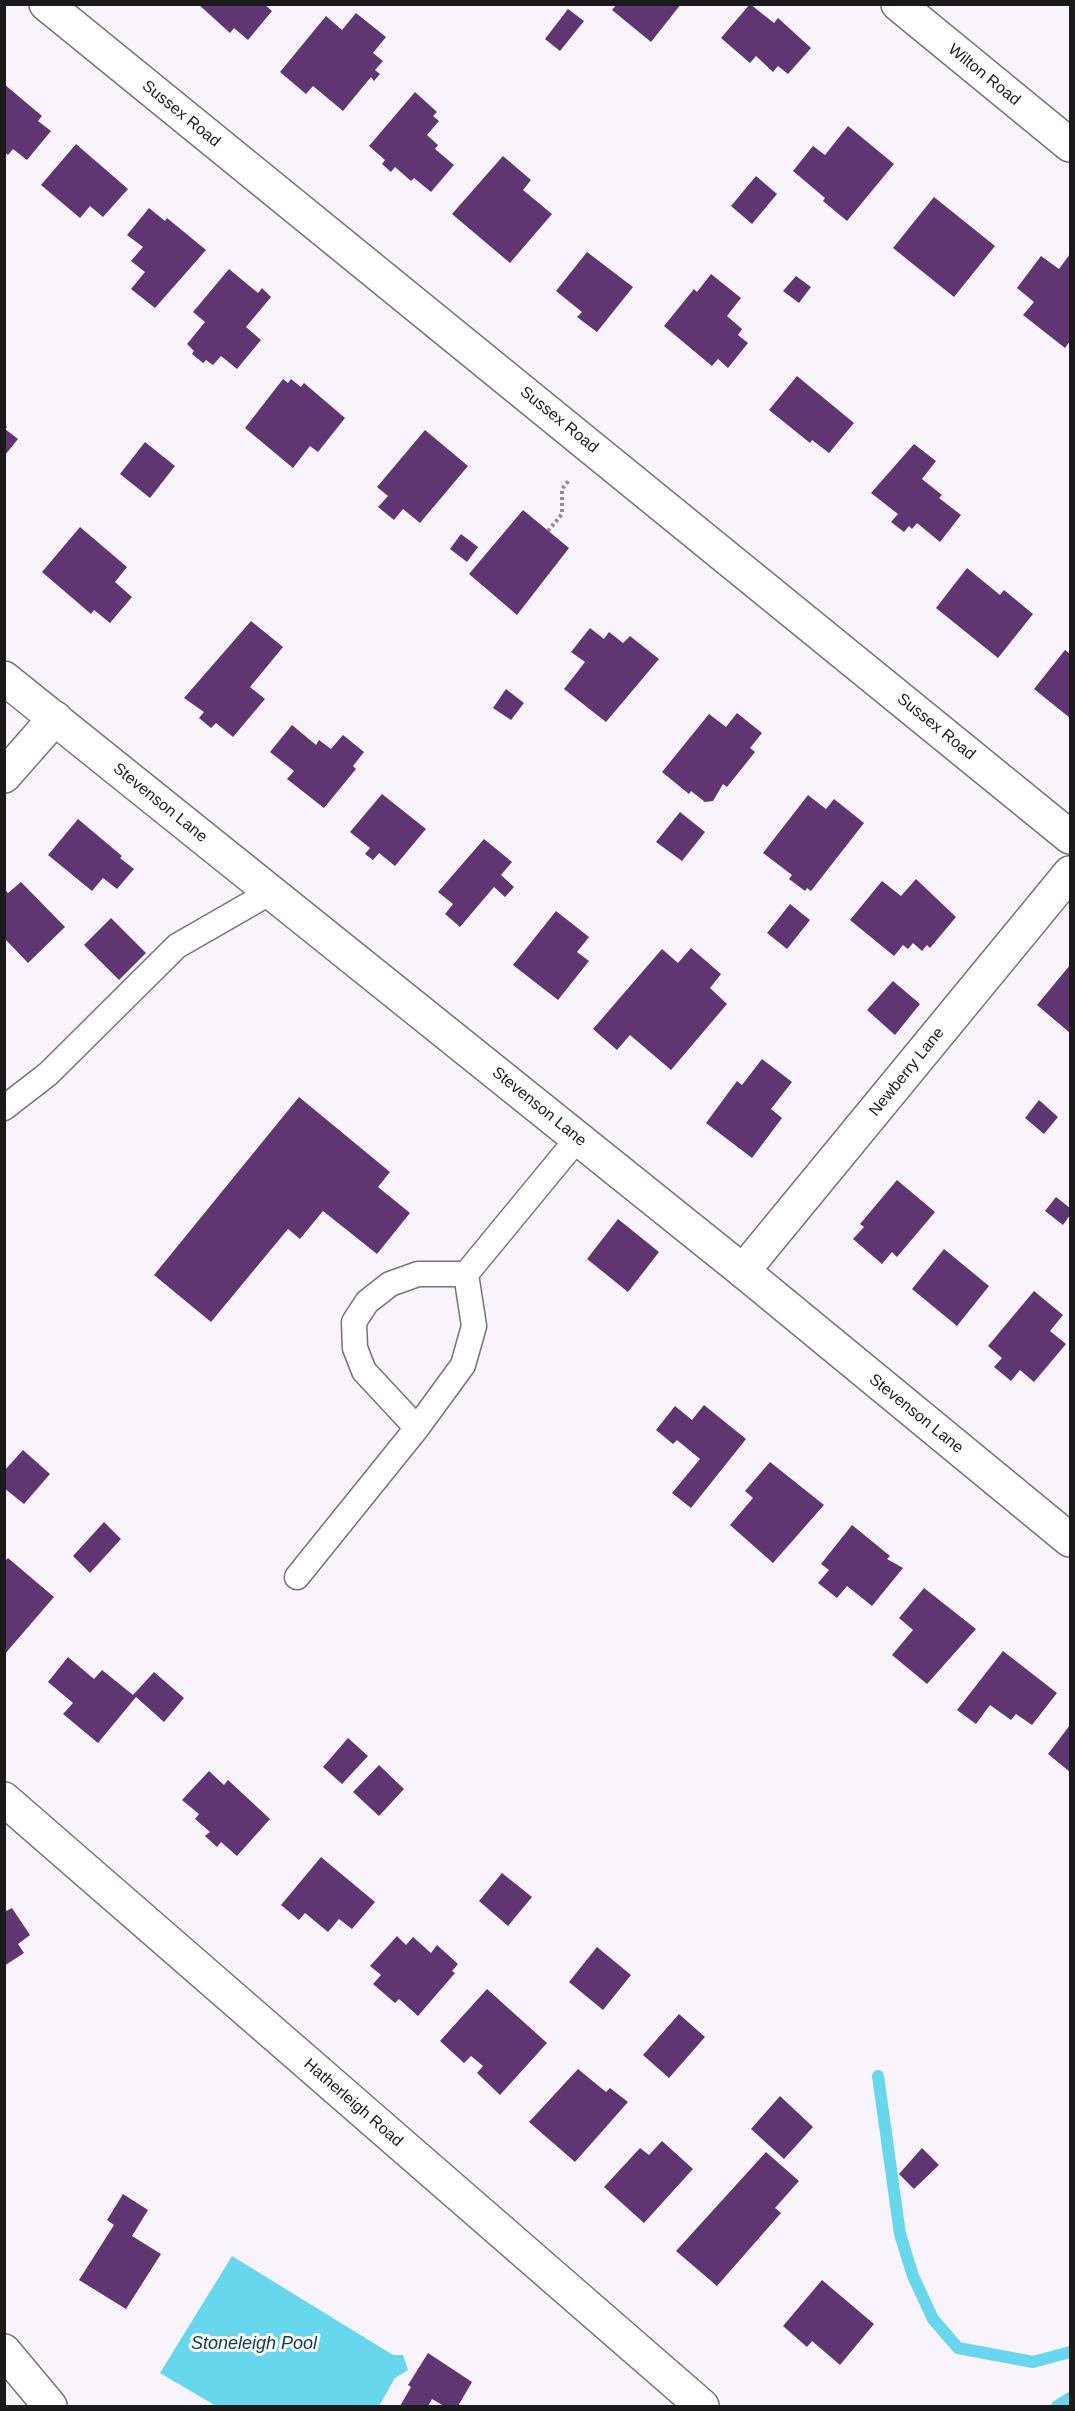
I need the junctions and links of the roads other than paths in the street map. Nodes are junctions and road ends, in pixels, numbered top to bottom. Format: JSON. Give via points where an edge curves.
{"nodes":[{"id":1,"x":46,"y":4,"type":"edge"},
{"id":2,"x":898,"y":4,"type":"edge"},
{"id":3,"x":1071,"y":145,"type":"edge"},
{"id":4,"x":4,"y":678,"type":"edge"},
{"id":5,"x":55,"y":718,"type":"junction"},
{"id":6,"x":4,"y":776,"type":"edge"},
{"id":7,"x":1071,"y":837,"type":"edge"},
{"id":8,"x":1071,"y":873,"type":"edge"},
{"id":9,"x":271,"y":892,"type":"junction"},
{"id":10,"x":4,"y":1108,"type":"edge"},
{"id":11,"x":578,"y":1138,"type":"junction"},
{"id":12,"x":743,"y":1271,"type":"junction"},
{"id":13,"x":465,"y":1274,"type":"junction"},
{"id":14,"x":417,"y":1428,"type":"junction"},
{"id":15,"x":1071,"y":1540,"type":"edge"},
{"id":16,"x":297,"y":1577,"type":"dead end"},
{"id":17,"x":4,"y":1798,"type":"edge"},
{"id":18,"x":4,"y":2351,"type":"edge"},
{"id":19,"x":50,"y":2406,"type":"edge"},
{"id":20,"x":702,"y":2406,"type":"edge"}],
"edges":[{"from":1,"to":7,"type":"street","name":"Sussex Road"},
{"from":2,"to":3,"type":"street","name":"Wilton Road"},
{"from":4,"to":5,"type":"street","name":"Stevenson Lane"},
{"from":5,"to":6,"type":"street"},
{"from":5,"to":9,"type":"street","name":"Stevenson Lane"},
{"from":8,"to":12,"type":"street","name":"Newberry Lane"},
{"from":9,"to":10,"type":"lane","via":[[177,946],[48,1074]]},
{"from":9,"to":11,"type":"street","name":"Stevenson Lane"},
{"from":11,"to":12,"type":"street","name":"Stevenson Lane"},
{"from":11,"to":13,"type":"lane"},
{"from":12,"to":15,"type":"street","name":"Stevenson Lane"},
{"from":13,"to":14,"type":"lane","via":[[474,1326],[463,1365]]},
{"from":13,"to":14,"type":"lane","via":[[418,1274],[390,1284],[367,1302],[354,1322],[355,1348],[364,1371]]},
{"from":14,"to":16,"type":"lane"},
{"from":17,"to":20,"type":"street","name":"Hatherleigh Road"},
{"from":18,"to":19,"type":"street"}]}
